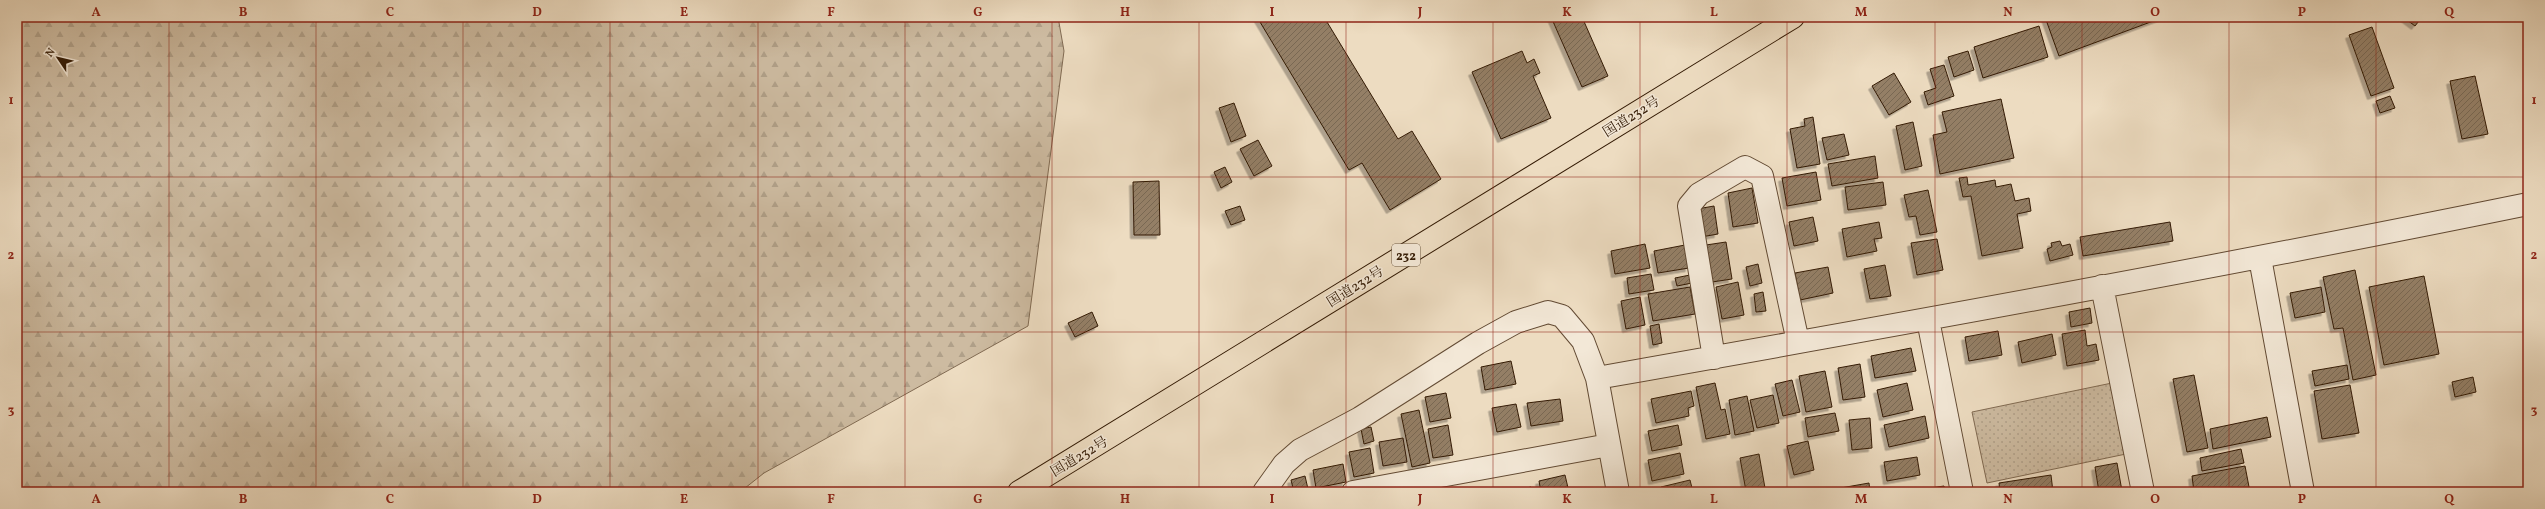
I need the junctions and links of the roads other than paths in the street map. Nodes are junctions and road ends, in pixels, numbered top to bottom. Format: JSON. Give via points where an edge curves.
{"nodes":[{"id":1,"x":1793,"y":17,"type":"edge"},
{"id":2,"x":2528,"y":204,"type":"edge"},
{"id":3,"x":2260,"y":258,"type":"junction"},
{"id":4,"x":2102,"y":286,"type":"junction"},
{"id":5,"x":1928,"y":320,"type":"junction"},
{"id":6,"x":1798,"y":342,"type":"junction"},
{"id":7,"x":1714,"y":358,"type":"junction"},
{"id":8,"x":1597,"y":378,"type":"junction"},
{"id":9,"x":1610,"y":445,"type":"junction"},
{"id":10,"x":1271,"y":488,"type":"edge"},
{"id":11,"x":1019,"y":492,"type":"edge"},
{"id":12,"x":1354,"y":492,"type":"edge"},
{"id":13,"x":1618,"y":492,"type":"edge"},
{"id":14,"x":1962,"y":492,"type":"edge"},
{"id":15,"x":2142,"y":492,"type":"edge"},
{"id":16,"x":2303,"y":492,"type":"edge"}],
"edges":[{"from":1,"to":11,"type":"highway","name":"国道232号","number":"232"},
{"from":2,"to":3,"type":"street"},
{"from":3,"to":4,"type":"street"},
{"from":3,"to":16,"type":"street"},
{"from":4,"to":5,"type":"street"},
{"from":4,"to":15,"type":"street"},
{"from":5,"to":6,"type":"street"},
{"from":5,"to":14,"type":"street"},
{"from":6,"to":7,"type":"street"},
{"from":6,"to":7,"type":"street","via":[[1762,176],[1745,167],[1699,194],[1689,206]]},
{"from":7,"to":8,"type":"street"},
{"from":8,"to":9,"type":"street"},
{"from":8,"to":10,"type":"street","via":[[1583,341],[1562,316],[1548,312],[1516,322],[1478,343],[1360,418],[1300,450],[1284,464]]},
{"from":9,"to":12,"type":"street"},
{"from":9,"to":13,"type":"street"}]}
